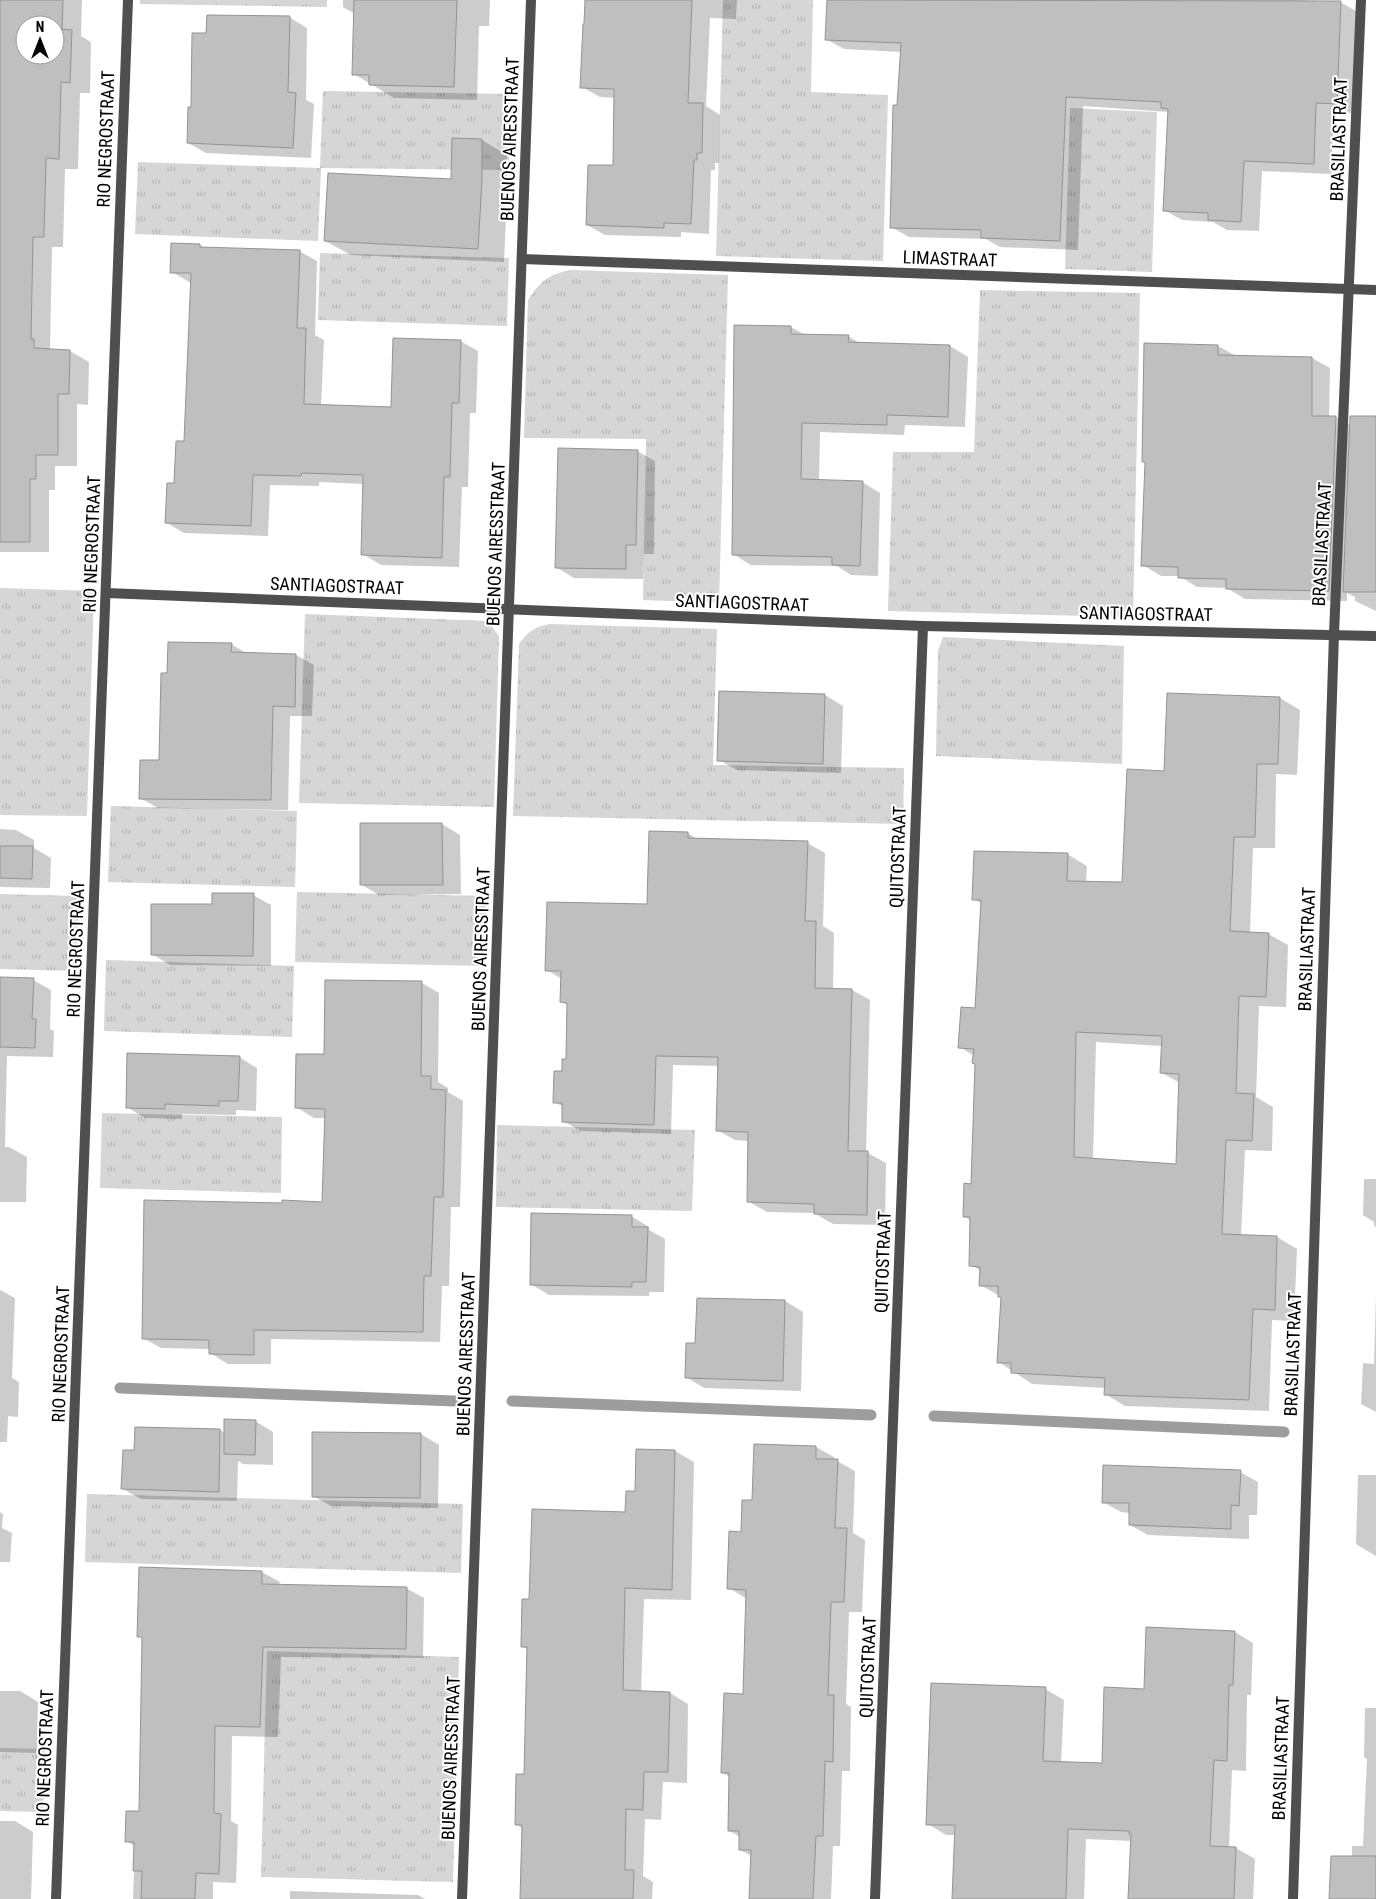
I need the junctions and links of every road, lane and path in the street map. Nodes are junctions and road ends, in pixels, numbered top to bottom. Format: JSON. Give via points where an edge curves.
{"nodes":[{"id":1,"x":128,"y":0,"type":"edge"},
{"id":2,"x":531,"y":0,"type":"edge"},
{"id":3,"x":1361,"y":0,"type":"edge"},
{"id":4,"x":522,"y":259,"type":"junction"},
{"id":5,"x":1349,"y":290,"type":"junction"},
{"id":6,"x":1376,"y":290,"type":"edge"},
{"id":7,"x":106,"y":593,"type":"junction"},
{"id":8,"x":510,"y":610,"type":"junction"},
{"id":9,"x":923,"y":626,"type":"junction"},
{"id":10,"x":1334,"y":634,"type":"junction"},
{"id":11,"x":1376,"y":636,"type":"edge"},
{"id":12,"x":56,"y":1899,"type":"edge"},
{"id":13,"x":462,"y":1899,"type":"edge"},
{"id":14,"x":875,"y":1899,"type":"edge"},
{"id":15,"x":1293,"y":1899,"type":"edge"}],
"edges":[{"from":1,"to":7,"type":"street","name":"RIO NEGROSTRAAT"},
{"from":2,"to":4,"type":"street","name":"BUENOS AIRESSTRAAT"},
{"from":3,"to":5,"type":"street","name":"BRASILIASTRAAT"},
{"from":4,"to":5,"type":"street","name":"LIMASTRAAT"},
{"from":4,"to":8,"type":"street","name":"BUENOS AIRESSTRAAT"},
{"from":5,"to":6,"type":"street","name":"LIMASTRAAT"},
{"from":5,"to":10,"type":"street","name":"BRASILIASTRAAT"},
{"from":7,"to":8,"type":"street","name":"SANTIAGOSTRAAT"},
{"from":7,"to":12,"type":"street","name":"RIO NEGROSTRAAT"},
{"from":8,"to":9,"type":"street","name":"SANTIAGOSTRAAT"},
{"from":8,"to":13,"type":"street","name":"BUENOS AIRESSTRAAT"},
{"from":9,"to":10,"type":"street","name":"SANTIAGOSTRAAT"},
{"from":9,"to":14,"type":"street","name":"QUITOSTRAAT"},
{"from":10,"to":11,"type":"street","name":"SANTIAGOSTRAAT"},
{"from":10,"to":15,"type":"street","name":"BRASILIASTRAAT"}]}
